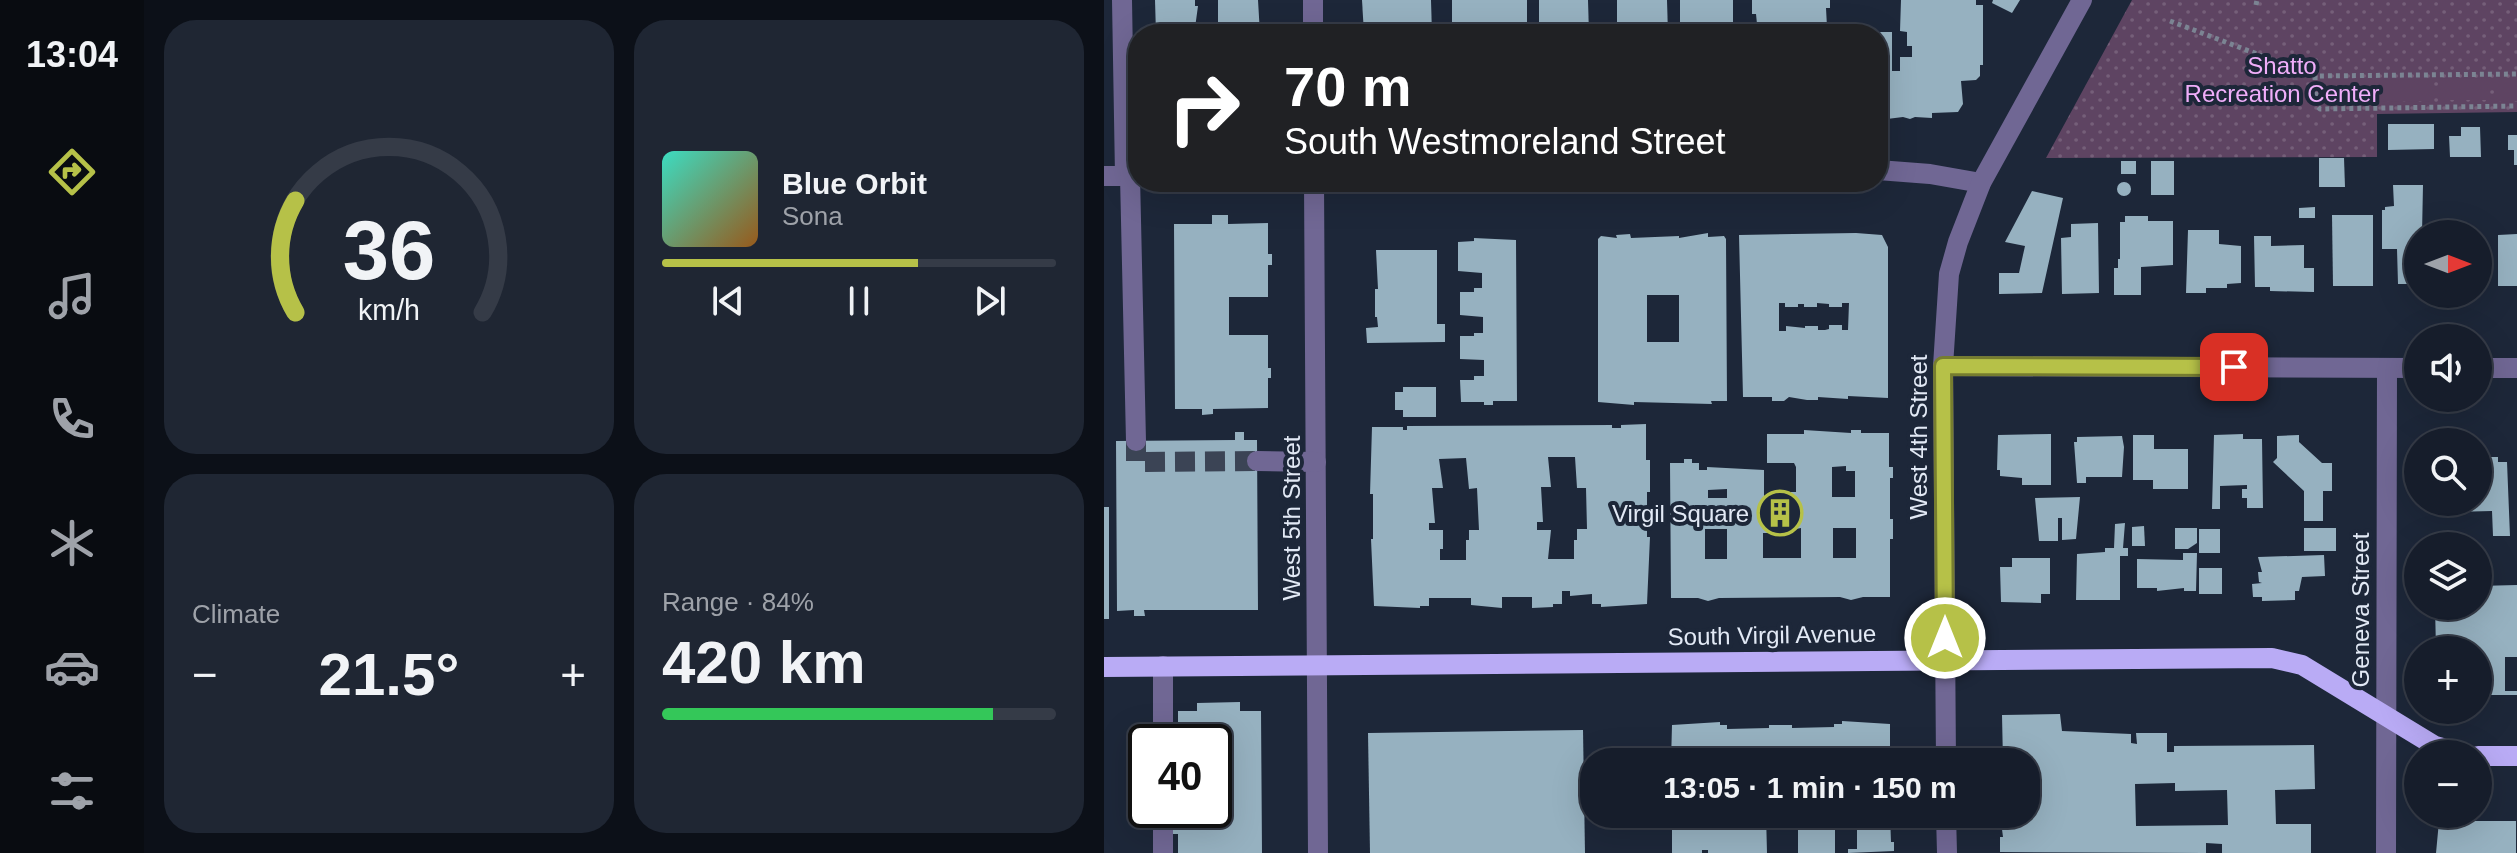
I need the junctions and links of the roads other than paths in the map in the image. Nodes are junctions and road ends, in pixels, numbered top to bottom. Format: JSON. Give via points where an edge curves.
{"nodes":[{"id":1,"x":1122,"y":0,"type":"edge"},
{"id":2,"x":1313,"y":0,"type":"edge"},
{"id":3,"x":2082,"y":0,"type":"edge"},
{"id":4,"x":1313,"y":24,"type":"edge"},
{"id":5,"x":1128,"y":117,"type":"edge"},
{"id":6,"x":1888,"y":171,"type":"edge"},
{"id":7,"x":1104,"y":176,"type":"edge"},
{"id":8,"x":1128,"y":176,"type":"edge"},
{"id":9,"x":1981,"y":183,"type":"junction"},
{"id":10,"x":1131,"y":192,"type":"edge"},
{"id":11,"x":1314,"y":192,"type":"edge"},
{"id":12,"x":1943,"y":366,"type":"junction"},
{"id":13,"x":2387,"y":368,"type":"junction"},
{"id":14,"x":2404,"y":368,"type":"edge"},
{"id":15,"x":2492,"y":368,"type":"edge"},
{"id":16,"x":2517,"y":368,"type":"edge"},
{"id":17,"x":1136,"y":441,"type":"tunnel mouth"},
{"id":18,"x":1257,"y":461,"type":"tunnel mouth"},
{"id":19,"x":1316,"y":462,"type":"junction"},
{"id":20,"x":1945,"y":659,"type":"junction"},
{"id":21,"x":1318,"y":664,"type":"junction"},
{"id":22,"x":1163,"y":666,"type":"junction"},
{"id":23,"x":1104,"y":667,"type":"edge"},
{"id":24,"x":2385,"y":717,"type":"junction"},
{"id":25,"x":1163,"y":724,"type":"edge"},
{"id":26,"x":2425,"y":740,"type":"edge"},
{"id":27,"x":1946,"y":748,"type":"edge"},
{"id":28,"x":2492,"y":756,"type":"edge"},
{"id":29,"x":2517,"y":756,"type":"edge"},
{"id":30,"x":1163,"y":828,"type":"edge"},
{"id":31,"x":1946,"y":828,"type":"edge"},
{"id":32,"x":1163,"y":853,"type":"edge"},
{"id":33,"x":1318,"y":853,"type":"edge"},
{"id":34,"x":1947,"y":853,"type":"edge"},
{"id":35,"x":2386,"y":853,"type":"edge"}],
"edges":[{"from":1,"to":5,"type":"street"},
{"from":2,"to":4,"type":"street"},
{"from":3,"to":9,"type":"street","name":"West 4th Street"},
{"from":6,"to":9,"type":"street"},
{"from":7,"to":8,"type":"street"},
{"from":9,"to":12,"type":"street","name":"West 4th Street","via":[[1949,274]]},
{"from":10,"to":17,"type":"street"},
{"from":11,"to":19,"type":"street","name":"West 5th Street"},
{"from":12,"to":13,"type":"street"},
{"from":12,"to":20,"type":"street","name":"West 4th Street"},
{"from":13,"to":14,"type":"street"},
{"from":13,"to":24,"type":"street","name":"Geneva Street"},
{"from":15,"to":16,"type":"street"},
{"from":18,"to":19,"type":"street"},
{"from":19,"to":21,"type":"street","name":"West 5th Street"},
{"from":20,"to":21,"type":"main road","name":"South Virgil Avenue"},
{"from":20,"to":24,"type":"main road","name":"South Virgil Avenue","via":[[2272,658],[2323,675]]},
{"from":20,"to":27,"type":"street","name":"West 4th Street"},
{"from":21,"to":22,"type":"main road","name":"South Virgil Avenue"},
{"from":21,"to":33,"type":"street","name":"West 5th Street"},
{"from":22,"to":23,"type":"main road","name":"South Virgil Avenue"},
{"from":22,"to":25,"type":"street"},
{"from":24,"to":26,"type":"main road","name":"South Virgil Avenue"},
{"from":24,"to":35,"type":"street","name":"Geneva Street"},
{"from":28,"to":29,"type":"main road"},
{"from":30,"to":32,"type":"street"},
{"from":31,"to":34,"type":"street"}]}
